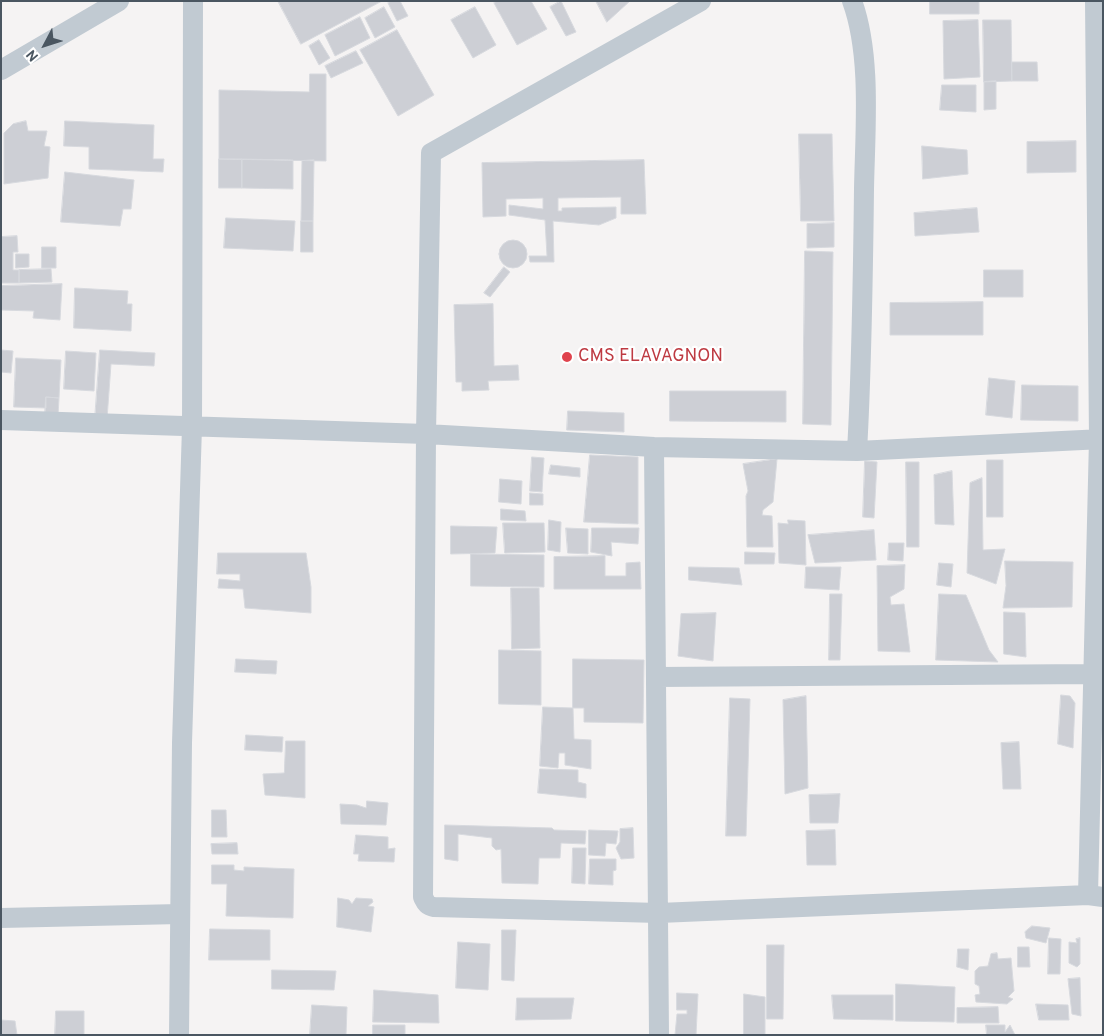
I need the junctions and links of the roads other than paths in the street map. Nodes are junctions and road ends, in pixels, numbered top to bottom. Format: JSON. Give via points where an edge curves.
{"nodes":[{"id":1,"x":120,"y":1,"type":"edge"},
{"id":2,"x":193,"y":1,"type":"edge"},
{"id":3,"x":700,"y":1,"type":"edge"},
{"id":4,"x":852,"y":1,"type":"edge"},
{"id":5,"x":1095,"y":1,"type":"edge"},
{"id":6,"x":1,"y":70,"type":"edge"},
{"id":7,"x":1,"y":420,"type":"edge"},
{"id":8,"x":192,"y":427,"type":"junction"},
{"id":9,"x":426,"y":434,"type":"junction"},
{"id":10,"x":1101,"y":439,"type":"edge"},
{"id":11,"x":654,"y":447,"type":"junction"},
{"id":12,"x":857,"y":451,"type":"junction"},
{"id":13,"x":1093,"y":674,"type":"junction"},
{"id":14,"x":657,"y":677,"type":"junction"},
{"id":15,"x":1095,"y":896,"type":"edge"},
{"id":16,"x":659,"y":913,"type":"junction"},
{"id":17,"x":180,"y":914,"type":"junction"},
{"id":18,"x":1,"y":918,"type":"edge"},
{"id":19,"x":179,"y":1035,"type":"edge"},
{"id":20,"x":659,"y":1035,"type":"edge"}],
"edges":[{"from":1,"to":6,"type":"street"},
{"from":2,"to":8,"type":"street"},
{"from":3,"to":9,"type":"street","via":[[431,153]]},
{"from":4,"to":12,"type":"street","via":[[858,18],[866,80],[862,371]]},
{"from":5,"to":10,"type":"street"},
{"from":7,"to":8,"type":"street"},
{"from":8,"to":9,"type":"street"},
{"from":8,"to":17,"type":"street"},
{"from":9,"to":11,"type":"street"},
{"from":9,"to":16,"type":"street","via":[[425,902],[434,907]]},
{"from":10,"to":12,"type":"street"},
{"from":10,"to":13,"type":"street"},
{"from":11,"to":12,"type":"street"},
{"from":11,"to":14,"type":"street"},
{"from":13,"to":14,"type":"street"},
{"from":13,"to":15,"type":"street"},
{"from":14,"to":16,"type":"street"},
{"from":15,"to":16,"type":"street"},
{"from":16,"to":20,"type":"street"},
{"from":17,"to":18,"type":"street"},
{"from":17,"to":19,"type":"street"}]}
